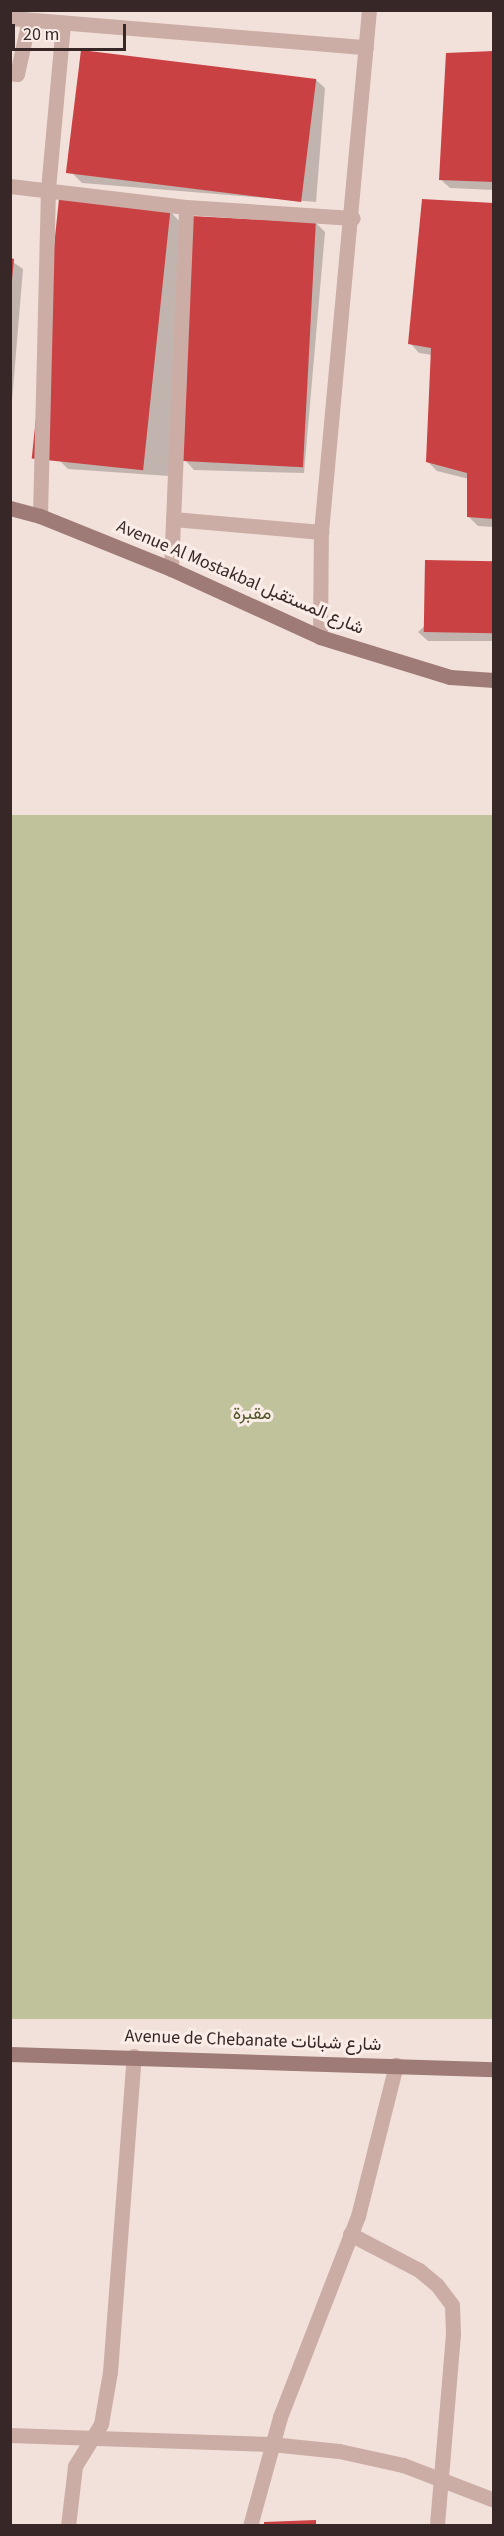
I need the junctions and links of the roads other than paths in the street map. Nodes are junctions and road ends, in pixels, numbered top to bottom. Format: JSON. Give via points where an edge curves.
{"nodes":[{"id":1,"x":369,"y":10,"type":"edge"},
{"id":2,"x":10,"y":18,"type":"edge"},
{"id":3,"x":28,"y":20,"type":"junction"},
{"id":4,"x":63,"y":23,"type":"junction"},
{"id":5,"x":366,"y":47,"type":"junction"},
{"id":6,"x":10,"y":73,"type":"edge"},
{"id":7,"x":10,"y":186,"type":"edge"},
{"id":8,"x":48,"y":189,"type":"junction"},
{"id":9,"x":186,"y":207,"type":"junction"},
{"id":10,"x":353,"y":218,"type":"junction"},
{"id":11,"x":10,"y":508,"type":"edge"},
{"id":12,"x":40,"y":516,"type":"junction"},
{"id":13,"x":173,"y":519,"type":"junction"},
{"id":14,"x":321,"y":532,"type":"junction"},
{"id":15,"x":171,"y":570,"type":"junction"},
{"id":16,"x":320,"y":637,"type":"junction"},
{"id":17,"x":494,"y":680,"type":"edge"},
{"id":18,"x":10,"y":2054,"type":"edge"},
{"id":19,"x":134,"y":2056,"type":"junction"},
{"id":20,"x":396,"y":2065,"type":"junction"},
{"id":21,"x":494,"y":2069,"type":"edge"},
{"id":22,"x":350,"y":2234,"type":"junction"},
{"id":23,"x":10,"y":2435,"type":"edge"},
{"id":24,"x":93,"y":2440,"type":"junction"},
{"id":25,"x":271,"y":2444,"type":"junction"},
{"id":26,"x":440,"y":2480,"type":"junction"},
{"id":27,"x":494,"y":2500,"type":"edge"},
{"id":28,"x":68,"y":2526,"type":"edge"},
{"id":29,"x":250,"y":2526,"type":"edge"},
{"id":30,"x":437,"y":2526,"type":"edge"}],
"edges":[{"from":1,"to":5,"type":"street"},
{"from":2,"to":3,"type":"street"},
{"from":3,"to":4,"type":"street"},
{"from":3,"to":6,"type":"street","via":[[17,74]]},
{"from":4,"to":5,"type":"street"},
{"from":4,"to":8,"type":"street"},
{"from":5,"to":10,"type":"street"},
{"from":7,"to":8,"type":"street"},
{"from":8,"to":9,"type":"street"},
{"from":8,"to":12,"type":"street"},
{"from":9,"to":10,"type":"street"},
{"from":9,"to":13,"type":"street"},
{"from":10,"to":14,"type":"street"},
{"from":11,"to":12,"type":"street","name":"Avenue Al Mostakbal شارع المستقبل"},
{"from":12,"to":15,"type":"street","name":"Avenue Al Mostakbal شارع المستقبل"},
{"from":13,"to":14,"type":"street"},
{"from":13,"to":15,"type":"street"},
{"from":14,"to":16,"type":"street"},
{"from":15,"to":16,"type":"street","name":"Avenue Al Mostakbal شارع المستقبل"},
{"from":16,"to":17,"type":"street","name":"Avenue Al Mostakbal شارع المستقبل","via":[[450,677]]},
{"from":18,"to":19,"type":"street","name":"Avenue de Chebanate شارع شبانات"},
{"from":19,"to":20,"type":"street","name":"Avenue de Chebanate شارع شبانات"},
{"from":19,"to":24,"type":"street","via":[[110,2372],[101,2424]]},
{"from":20,"to":21,"type":"street","name":"Avenue de Chebanate شارع شبانات"},
{"from":20,"to":22,"type":"street","via":[[372,2169]]},
{"from":22,"to":25,"type":"street"},
{"from":22,"to":26,"type":"street","via":[[419,2270],[452,2305]]},
{"from":23,"to":24,"type":"street"},
{"from":24,"to":25,"type":"street"},
{"from":24,"to":28,"type":"street","via":[[75,2466]]},
{"from":25,"to":26,"type":"street","via":[[373,2457]]},
{"from":25,"to":29,"type":"street"},
{"from":26,"to":27,"type":"street"},
{"from":26,"to":30,"type":"street"}]}
